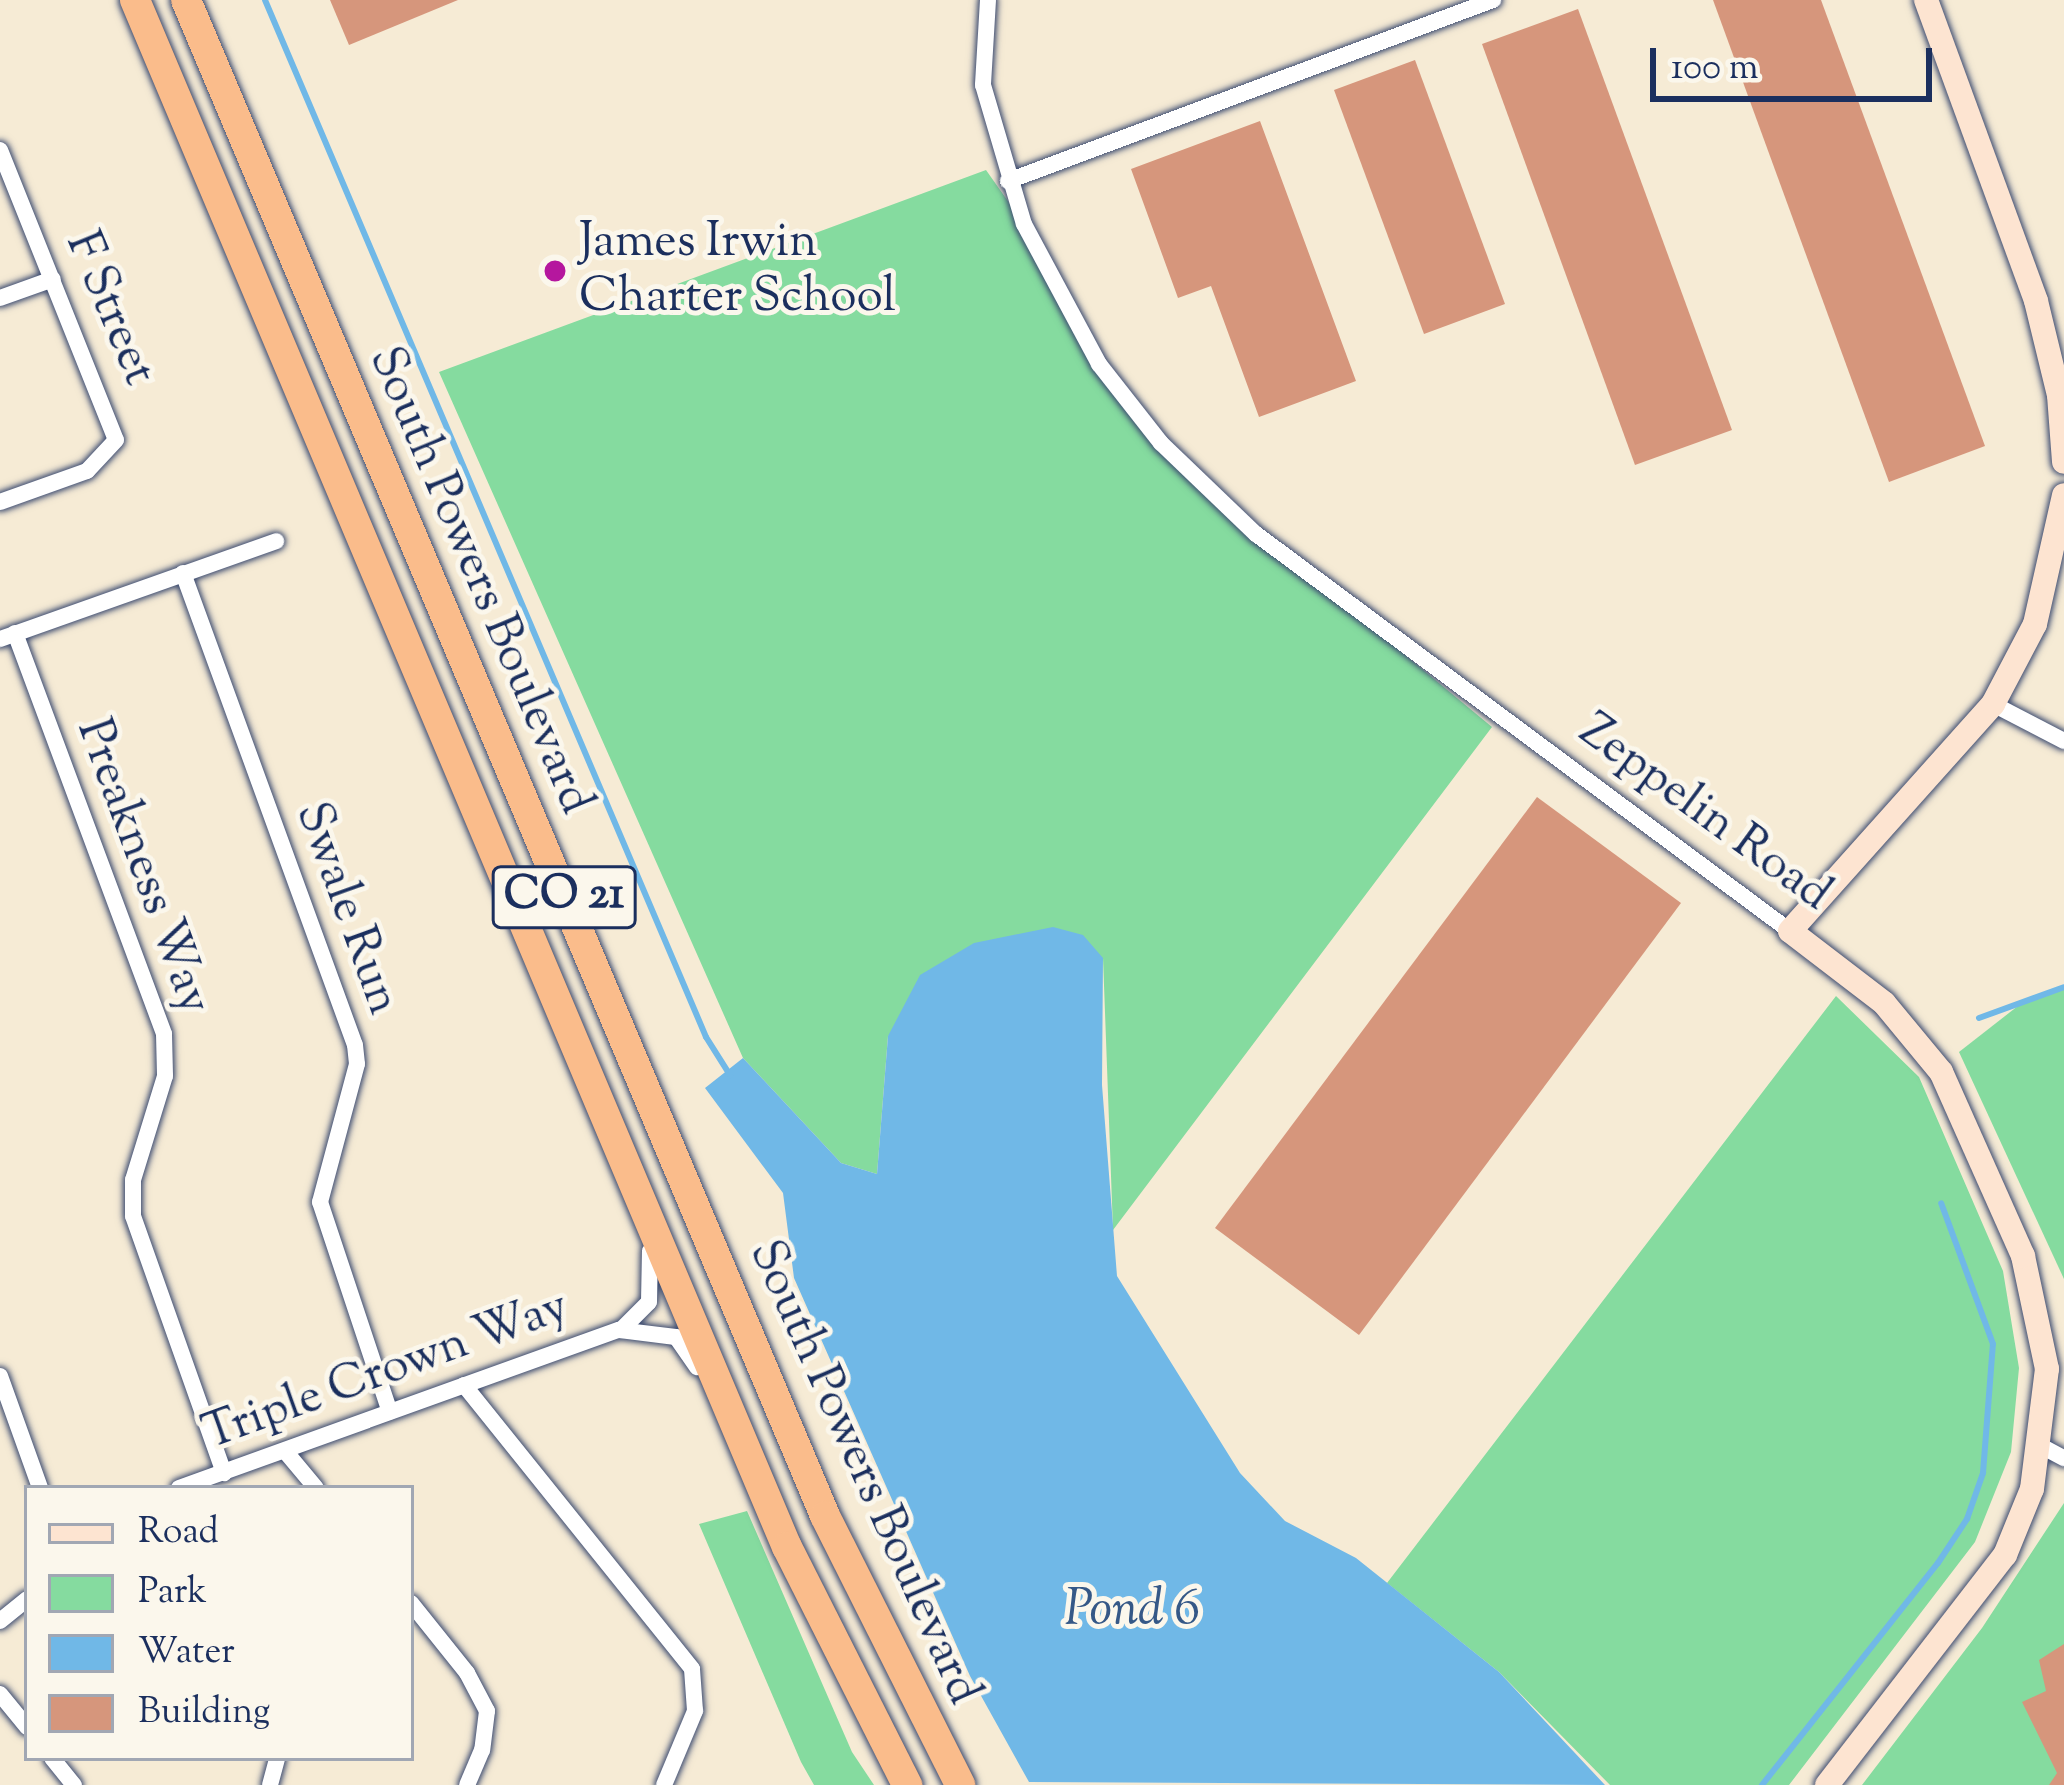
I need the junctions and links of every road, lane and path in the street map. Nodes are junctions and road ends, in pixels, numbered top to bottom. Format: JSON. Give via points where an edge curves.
{"nodes":[{"id":1,"x":135,"y":0,"type":"edge"},
{"id":2,"x":186,"y":0,"type":"edge"},
{"id":3,"x":988,"y":0,"type":"edge"},
{"id":4,"x":1493,"y":0,"type":"edge"},
{"id":5,"x":1926,"y":0,"type":"edge"},
{"id":6,"x":0,"y":150,"type":"edge"},
{"id":7,"x":1008,"y":181,"type":"junction"},
{"id":8,"x":53,"y":279,"type":"junction"},
{"id":9,"x":0,"y":298,"type":"edge"},
{"id":10,"x":2064,"y":462,"type":"edge"},
{"id":11,"x":2064,"y":495,"type":"edge"},
{"id":12,"x":0,"y":502,"type":"edge"},
{"id":13,"x":276,"y":541,"type":"dead end"},
{"id":14,"x":183,"y":573,"type":"junction"},
{"id":15,"x":8,"y":636,"type":"edge"},
{"id":16,"x":1994,"y":704,"type":"junction"},
{"id":17,"x":2064,"y":741,"type":"edge"},
{"id":18,"x":1790,"y":931,"type":"junction"},
{"id":19,"x":599,"y":1096,"type":"junction"},
{"id":20,"x":620,"y":1330,"type":"junction"},
{"id":21,"x":0,"y":1376,"type":"edge"},
{"id":22,"x":464,"y":1385,"type":"junction"},
{"id":23,"x":390,"y":1412,"type":"junction"},
{"id":24,"x":285,"y":1451,"type":"junction"},
{"id":25,"x":2053,"y":1452,"type":"edge"},
{"id":26,"x":224,"y":1473,"type":"junction"},
{"id":27,"x":39,"y":1485,"type":"edge"},
{"id":28,"x":188,"y":1485,"type":"edge"},
{"id":29,"x":313,"y":1485,"type":"edge"},
{"id":30,"x":777,"y":1522,"type":"junction"},
{"id":31,"x":24,"y":1601,"type":"edge"},
{"id":32,"x":414,"y":1607,"type":"edge"},
{"id":33,"x":0,"y":1621,"type":"edge"},
{"id":34,"x":0,"y":1694,"type":"edge"},
{"id":35,"x":24,"y":1723,"type":"edge"},
{"id":36,"x":54,"y":1761,"type":"edge"},
{"id":37,"x":74,"y":1785,"type":"edge"},
{"id":38,"x":466,"y":1785,"type":"edge"},
{"id":39,"x":664,"y":1785,"type":"edge"},
{"id":40,"x":907,"y":1785,"type":"edge"},
{"id":41,"x":960,"y":1785,"type":"edge"},
{"id":42,"x":1827,"y":1785,"type":"edge"}],
"edges":[{"from":1,"to":19,"type":"highway","name":"South Powers Boulevard","number":"CO 21"},
{"from":2,"to":41,"type":"highway","name":"South Powers Boulevard","number":"CO 21","via":[[825,1516]]},
{"from":3,"to":7,"type":"street","name":"Zeppelin Road","via":[[983,85]]},
{"from":4,"to":7,"type":"street"},
{"from":5,"to":10,"type":"street","via":[[2036,301],[2059,395]]},
{"from":6,"to":8,"type":"street","name":"F Street"},
{"from":7,"to":18,"type":"street","name":"Zeppelin Road","via":[[1046,272],[1099,364],[1202,487]]},
{"from":8,"to":9,"type":"street"},
{"from":8,"to":12,"type":"street","name":"F Street","via":[[116,440],[87,471]]},
{"from":11,"to":16,"type":"street","via":[[2035,624]]},
{"from":13,"to":14,"type":"street"},
{"from":14,"to":15,"type":"street"},
{"from":14,"to":23,"type":"street","name":"Swale Run","via":[[355,1045],[358,1064],[320,1202]]},
{"from":15,"to":26,"type":"street","name":"Preakness Way","via":[[164,1034],[165,1076],[133,1180],[133,1216]]},
{"from":16,"to":17,"type":"street"},
{"from":16,"to":18,"type":"street"},
{"from":18,"to":25,"type":"street","name":"Zeppelin Road","via":[[1884,1003],[1957,1101],[2038,1298]]},
{"from":19,"to":20,"type":"street","name":"Triple Crown Way","via":[[655,1265],[649,1301]]},
{"from":19,"to":30,"type":"highway","name":"South Powers Boulevard","number":"CO 21"},
{"from":20,"to":22,"type":"street","name":"Triple Crown Way"},
{"from":20,"to":30,"type":"street","name":"Triple Crown Way","via":[[662,1331],[688,1348]]},
{"from":21,"to":27,"type":"street"},
{"from":22,"to":23,"type":"street","name":"Triple Crown Way"},
{"from":22,"to":39,"type":"street","via":[[692,1669],[694,1711]]},
{"from":23,"to":24,"type":"street","name":"Triple Crown Way"},
{"from":24,"to":26,"type":"street","name":"Triple Crown Way"},
{"from":24,"to":29,"type":"street"},
{"from":25,"to":42,"type":"street","name":"Zeppelin Road","via":[[2005,1555]]},
{"from":26,"to":28,"type":"street","name":"Triple Crown Way"},
{"from":30,"to":40,"type":"highway","name":"South Powers Boulevard","number":"CO 21","via":[[841,1666]]},
{"from":31,"to":33,"type":"street"},
{"from":32,"to":38,"type":"street","via":[[487,1711]]},
{"from":34,"to":35,"type":"street"},
{"from":36,"to":37,"type":"street"}]}
